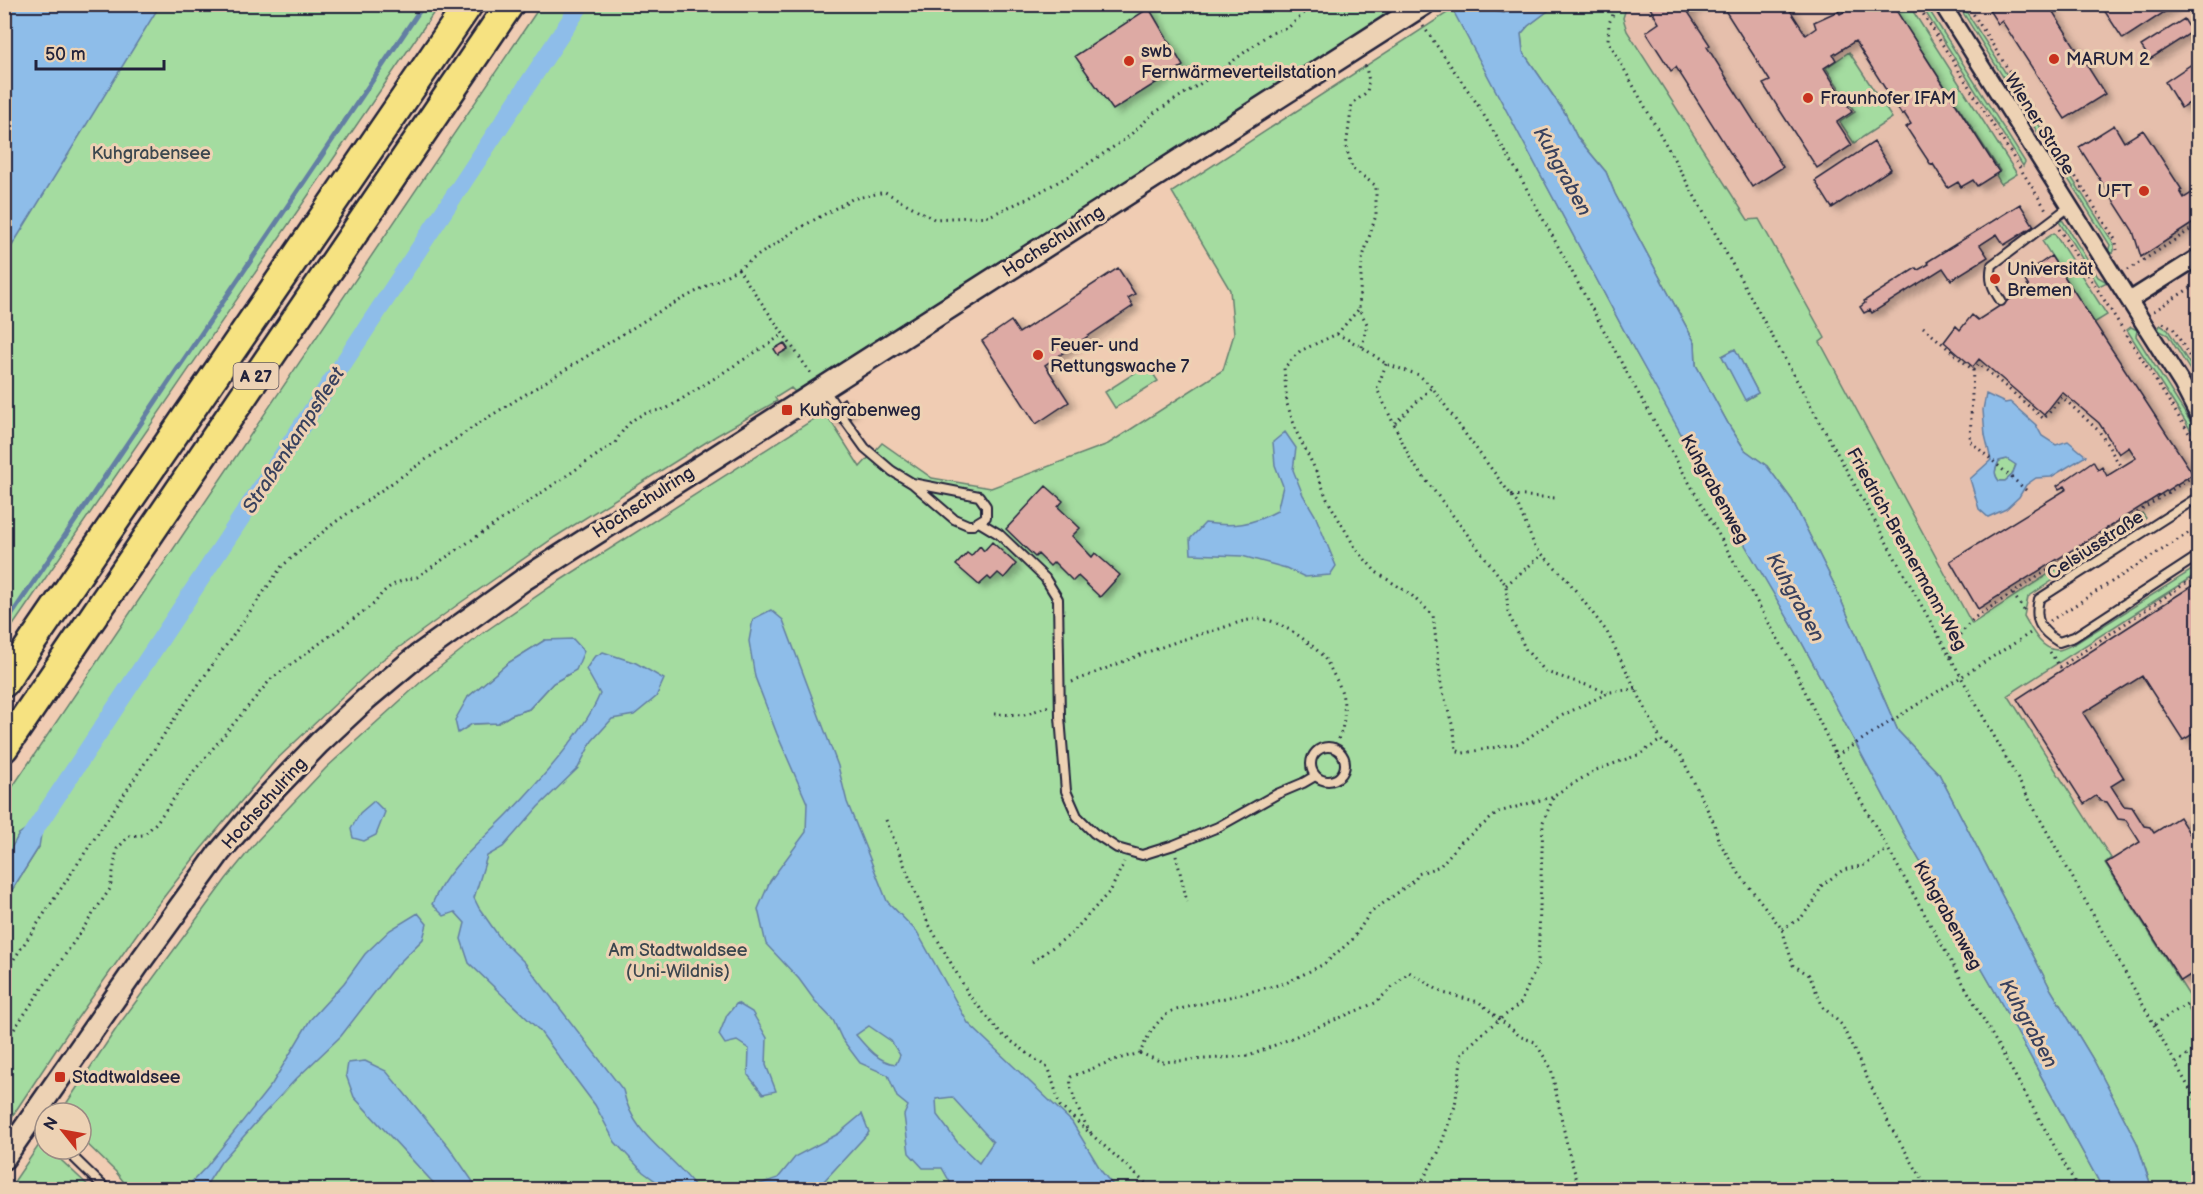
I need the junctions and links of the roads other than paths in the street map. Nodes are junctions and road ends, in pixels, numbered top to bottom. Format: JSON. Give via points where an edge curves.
{"nodes":[{"id":1,"x":469,"y":4,"type":"edge"},
{"id":2,"x":510,"y":4,"type":"edge"},
{"id":3,"x":1942,"y":4,"type":"edge"},
{"id":4,"x":1415,"y":7,"type":"edge"},
{"id":5,"x":2069,"y":207,"type":"junction"},
{"id":6,"x":2199,"y":257,"type":"edge"},
{"id":7,"x":2135,"y":297,"type":"junction"},
{"id":8,"x":2001,"y":301,"type":"dead end"},
{"id":9,"x":2182,"y":384,"type":"junction"},
{"id":10,"x":2199,"y":405,"type":"edge"},
{"id":11,"x":2199,"y":415,"type":"edge"},
{"id":12,"x":842,"y":416,"type":"dead end"},
{"id":13,"x":912,"y":483,"type":"junction"},
{"id":14,"x":2199,"y":496,"type":"edge"},
{"id":15,"x":979,"y":522,"type":"junction"},
{"id":16,"x":2199,"y":556,"type":"edge"},
{"id":17,"x":4,"y":682,"type":"edge"},
{"id":18,"x":4,"y":748,"type":"edge"},
{"id":19,"x":1316,"y":776,"type":"junction"},
{"id":20,"x":53,"y":1101,"type":"edge"},
{"id":21,"x":33,"y":1130,"type":"edge"},
{"id":22,"x":4,"y":1158,"type":"edge"},
{"id":23,"x":77,"y":1161,"type":"edge"},
{"id":24,"x":107,"y":1190,"type":"edge"}],
"edges":[{"from":1,"to":17,"type":"highway","number":"A 27"},
{"from":2,"to":18,"type":"highway","number":"A 27"},
{"from":3,"to":5,"type":"street","name":"Wiener Straße"},
{"from":4,"to":20,"type":"street","name":"Hochschulring","via":[[829,396],[523,580],[416,657],[358,706],[297,766],[219,853],[140,962]]},
{"from":5,"to":7,"type":"street","name":"Wiener Straße"},
{"from":5,"to":8,"type":"lane","via":[[1992,265],[1989,279]]},
{"from":6,"to":7,"type":"street"},
{"from":7,"to":9,"type":"street","name":"Wiener Straße"},
{"from":9,"to":10,"type":"street","name":"Wiener Straße"},
{"from":9,"to":11,"type":"street","name":"Wiener Straße"},
{"from":12,"to":13,"type":"lane","via":[[865,448]]},
{"from":13,"to":15,"type":"lane","via":[[954,519],[968,525]]},
{"from":13,"to":15,"type":"lane","via":[[980,496],[986,506],[986,517]]},
{"from":14,"to":16,"type":"lane","name":"Celsiusstraße","via":[[2039,599],[2036,614],[2041,627],[2059,642],[2074,637]]},
{"from":15,"to":19,"type":"lane","via":[[999,534],[1045,578],[1058,599],[1059,703],[1066,790],[1077,816],[1094,833],[1117,848],[1142,855],[1218,827]]},
{"from":19,"to":19,"type":"lane","via":[[1326,781],[1336,778],[1343,756],[1333,748],[1320,749],[1311,765]]},
{"from":21,"to":22,"type":"street","name":"Hochschulring"},
{"from":23,"to":24,"type":"lane"}]}
